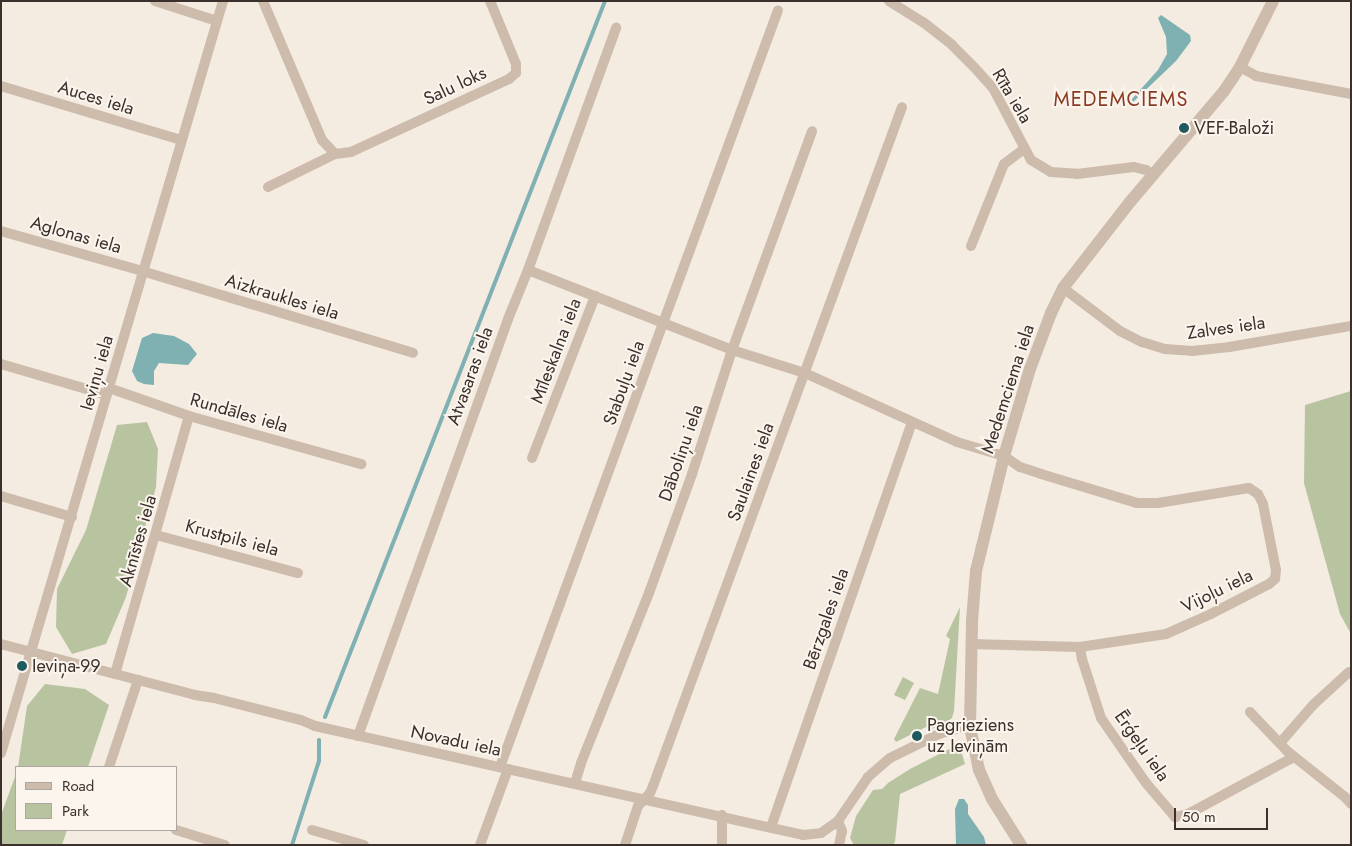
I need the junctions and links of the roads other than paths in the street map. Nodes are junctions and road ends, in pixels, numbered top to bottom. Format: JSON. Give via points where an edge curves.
{"nodes":[{"id":1,"x":155,"y":1,"type":"edge"},
{"id":2,"x":223,"y":1,"type":"edge"},
{"id":3,"x":263,"y":1,"type":"edge"},
{"id":4,"x":490,"y":1,"type":"edge"},
{"id":5,"x":889,"y":1,"type":"edge"},
{"id":6,"x":1273,"y":1,"type":"edge"},
{"id":7,"x":778,"y":10,"type":"dead end"},
{"id":8,"x":217,"y":21,"type":"junction"},
{"id":9,"x":616,"y":28,"type":"dead end"},
{"id":10,"x":1240,"y":67,"type":"junction"},
{"id":11,"x":1,"y":86,"type":"edge"},
{"id":12,"x":1351,"y":94,"type":"edge"},
{"id":13,"x":902,"y":107,"type":"dead end"},
{"id":14,"x":812,"y":132,"type":"dead end"},
{"id":15,"x":181,"y":140,"type":"junction"},
{"id":16,"x":1024,"y":150,"type":"junction"},
{"id":17,"x":335,"y":154,"type":"junction"},
{"id":18,"x":1153,"y":175,"type":"junction"},
{"id":19,"x":268,"y":187,"type":"dead end"},
{"id":20,"x":1,"y":231,"type":"edge"},
{"id":21,"x":971,"y":246,"type":"dead end"},
{"id":22,"x":528,"y":270,"type":"junction"},
{"id":23,"x":142,"y":271,"type":"junction"},
{"id":24,"x":1063,"y":288,"type":"junction"},
{"id":25,"x":595,"y":296,"type":"junction"},
{"id":26,"x":663,"y":323,"type":"junction"},
{"id":27,"x":1351,"y":326,"type":"edge"},
{"id":28,"x":732,"y":350,"type":"junction"},
{"id":29,"x":413,"y":353,"type":"dead end"},
{"id":30,"x":1,"y":364,"type":"edge"},
{"id":31,"x":805,"y":373,"type":"junction"},
{"id":32,"x":108,"y":391,"type":"junction"},
{"id":33,"x":190,"y":416,"type":"junction"},
{"id":34,"x":912,"y":423,"type":"junction"},
{"id":35,"x":1004,"y":456,"type":"junction"},
{"id":36,"x":532,"y":458,"type":"dead end"},
{"id":37,"x":361,"y":464,"type":"dead end"},
{"id":38,"x":1,"y":496,"type":"edge"},
{"id":39,"x":72,"y":517,"type":"junction"},
{"id":40,"x":156,"y":535,"type":"junction"},
{"id":41,"x":298,"y":574,"type":"dead end"},
{"id":42,"x":1,"y":644,"type":"edge"},
{"id":43,"x":971,"y":644,"type":"junction"},
{"id":44,"x":1080,"y":647,"type":"junction"},
{"id":45,"x":31,"y":652,"type":"junction"},
{"id":46,"x":1349,"y":672,"type":"dead end"},
{"id":47,"x":115,"y":674,"type":"junction"},
{"id":48,"x":138,"y":680,"type":"junction"},
{"id":49,"x":1250,"y":712,"type":"dead end"},
{"id":50,"x":970,"y":727,"type":"junction"},
{"id":51,"x":358,"y":736,"type":"junction"},
{"id":52,"x":1280,"y":743,"type":"junction"},
{"id":53,"x":1,"y":753,"type":"edge"},
{"id":54,"x":1294,"y":756,"type":"junction"},
{"id":55,"x":109,"y":766,"type":"edge"},
{"id":56,"x":504,"y":768,"type":"junction"},
{"id":57,"x":575,"y":784,"type":"junction"},
{"id":58,"x":645,"y":798,"type":"junction"},
{"id":59,"x":1351,"y":804,"type":"edge"},
{"id":60,"x":722,"y":815,"type":"junction"},
{"id":61,"x":838,"y":821,"type":"junction"},
{"id":62,"x":771,"y":827,"type":"junction"},
{"id":63,"x":312,"y":830,"type":"dead end"},
{"id":64,"x":178,"y":831,"type":"edge"},
{"id":65,"x":224,"y":845,"type":"edge"},
{"id":66,"x":364,"y":845,"type":"edge"},
{"id":67,"x":480,"y":845,"type":"edge"},
{"id":68,"x":625,"y":845,"type":"edge"},
{"id":69,"x":722,"y":845,"type":"edge"},
{"id":70,"x":839,"y":845,"type":"edge"},
{"id":71,"x":1021,"y":845,"type":"edge"}],
"edges":[{"from":1,"to":8,"type":"street"},
{"from":2,"to":8,"type":"street","name":"Ieviņu iela"},
{"from":3,"to":17,"type":"street","via":[[322,140]]},
{"from":4,"to":17,"type":"street","name":"Salu loks","via":[[516,64],[516,73],[351,152]]},
{"from":5,"to":16,"type":"street","name":"Rīta iela","via":[[923,22],[974,67],[992,88]]},
{"from":6,"to":10,"type":"street","name":"Medemciema iela"},
{"from":7,"to":26,"type":"street","name":"Stabuļu iela"},
{"from":8,"to":15,"type":"street","name":"Ieviņu iela"},
{"from":9,"to":22,"type":"street","name":"Atvasaras iela"},
{"from":10,"to":12,"type":"street","via":[[1256,76]]},
{"from":10,"to":18,"type":"street","name":"Medemciema iela","via":[[1224,91]]},
{"from":11,"to":15,"type":"street","name":"Auces iela"},
{"from":13,"to":31,"type":"street","name":"Saulaines iela"},
{"from":14,"to":28,"type":"street","name":"Dāboliņu iela"},
{"from":15,"to":23,"type":"street","name":"Ieviņu iela"},
{"from":16,"to":18,"type":"street","name":"Rīta iela","via":[[1031,160],[1051,172],[1077,174],[1134,167]]},
{"from":16,"to":21,"type":"street","via":[[1004,164]]},
{"from":17,"to":19,"type":"street","name":"Salu loks"},
{"from":18,"to":24,"type":"street","name":"Medemciema iela"},
{"from":20,"to":23,"type":"street","name":"Aglonas iela"},
{"from":22,"to":25,"type":"street","name":"Mīleskalna iela"},
{"from":22,"to":51,"type":"street","name":"Atvasaras iela"},
{"from":23,"to":29,"type":"street","name":"Aizkraukles iela"},
{"from":23,"to":32,"type":"street","name":"Ieviņu iela"},
{"from":24,"to":27,"type":"street","name":"Zalves iela","via":[[1120,331],[1165,349],[1192,351],[1229,347]]},
{"from":24,"to":35,"type":"street","name":"Medemciema iela","via":[[1030,370]]},
{"from":25,"to":26,"type":"street"},
{"from":25,"to":36,"type":"street","name":"Mīleskalna iela"},
{"from":26,"to":28,"type":"street"},
{"from":26,"to":56,"type":"street","name":"Stabuļu iela"},
{"from":28,"to":31,"type":"street"},
{"from":28,"to":57,"type":"street","name":"Dāboliņu iela","via":[[649,593]]},
{"from":30,"to":32,"type":"street","name":"Rundāles iela"},
{"from":31,"to":34,"type":"street"},
{"from":31,"to":58,"type":"street","name":"Saulaines iela","via":[[650,793]]},
{"from":32,"to":33,"type":"street","name":"Rundāles iela"},
{"from":32,"to":39,"type":"street","name":"Ieviņu iela"},
{"from":33,"to":37,"type":"street","name":"Rundāles iela"},
{"from":33,"to":40,"type":"street","name":"Aknīstes iela"},
{"from":34,"to":35,"type":"street","via":[[957,442]]},
{"from":34,"to":62,"type":"street","name":"Bērzgales iela"},
{"from":35,"to":43,"type":"street","name":"Medemciema iela","via":[[976,570]]},
{"from":35,"to":44,"type":"street","name":"Vijoļu iela","via":[[1027,469],[1137,503],[1158,504],[1249,488],[1258,494],[1263,504],[1276,570],[1275,579],[1269,584],[1166,634]]},
{"from":38,"to":39,"type":"street"},
{"from":39,"to":45,"type":"street","name":"Ieviņu iela"},
{"from":40,"to":41,"type":"street","name":"Krustpils iela"},
{"from":40,"to":47,"type":"street","name":"Aknīstes iela"},
{"from":42,"to":45,"type":"street","name":"Novadu iela"},
{"from":43,"to":44,"type":"street","name":"Vijoļu iela"},
{"from":43,"to":50,"type":"street","name":"Medemciema iela"},
{"from":44,"to":54,"type":"street","name":"Ērģeļu iela","via":[[1101,718],[1146,784],[1175,817],[1188,814]]},
{"from":45,"to":47,"type":"street","name":"Novadu iela"},
{"from":45,"to":53,"type":"street","name":"Ieviņu iela"},
{"from":46,"to":52,"type":"street","via":[[1313,705]]},
{"from":47,"to":48,"type":"street","name":"Novadu iela"},
{"from":48,"to":51,"type":"street","name":"Novadu iela"},
{"from":48,"to":55,"type":"street"},
{"from":49,"to":52,"type":"street"},
{"from":50,"to":61,"type":"street","name":"Novadu iela","via":[[939,734],[879,767],[868,777]]},
{"from":50,"to":71,"type":"street","name":"Medemciema iela","via":[[979,770],[992,799]]},
{"from":51,"to":56,"type":"street","name":"Novadu iela"},
{"from":52,"to":54,"type":"street"},
{"from":54,"to":59,"type":"street"},
{"from":56,"to":57,"type":"street","name":"Novadu iela"},
{"from":56,"to":67,"type":"street","name":"Stabuļu iela"},
{"from":57,"to":58,"type":"street","name":"Novadu iela"},
{"from":58,"to":60,"type":"street","name":"Novadu iela"},
{"from":58,"to":68,"type":"street","name":"Saulaines iela","via":[[638,806]]},
{"from":60,"to":62,"type":"street","name":"Novadu iela"},
{"from":60,"to":69,"type":"street"},
{"from":61,"to":62,"type":"street","name":"Novadu iela","via":[[821,832],[803,835]]},
{"from":61,"to":70,"type":"street","via":[[842,831]]},
{"from":63,"to":66,"type":"street"},
{"from":64,"to":65,"type":"street"}]}
